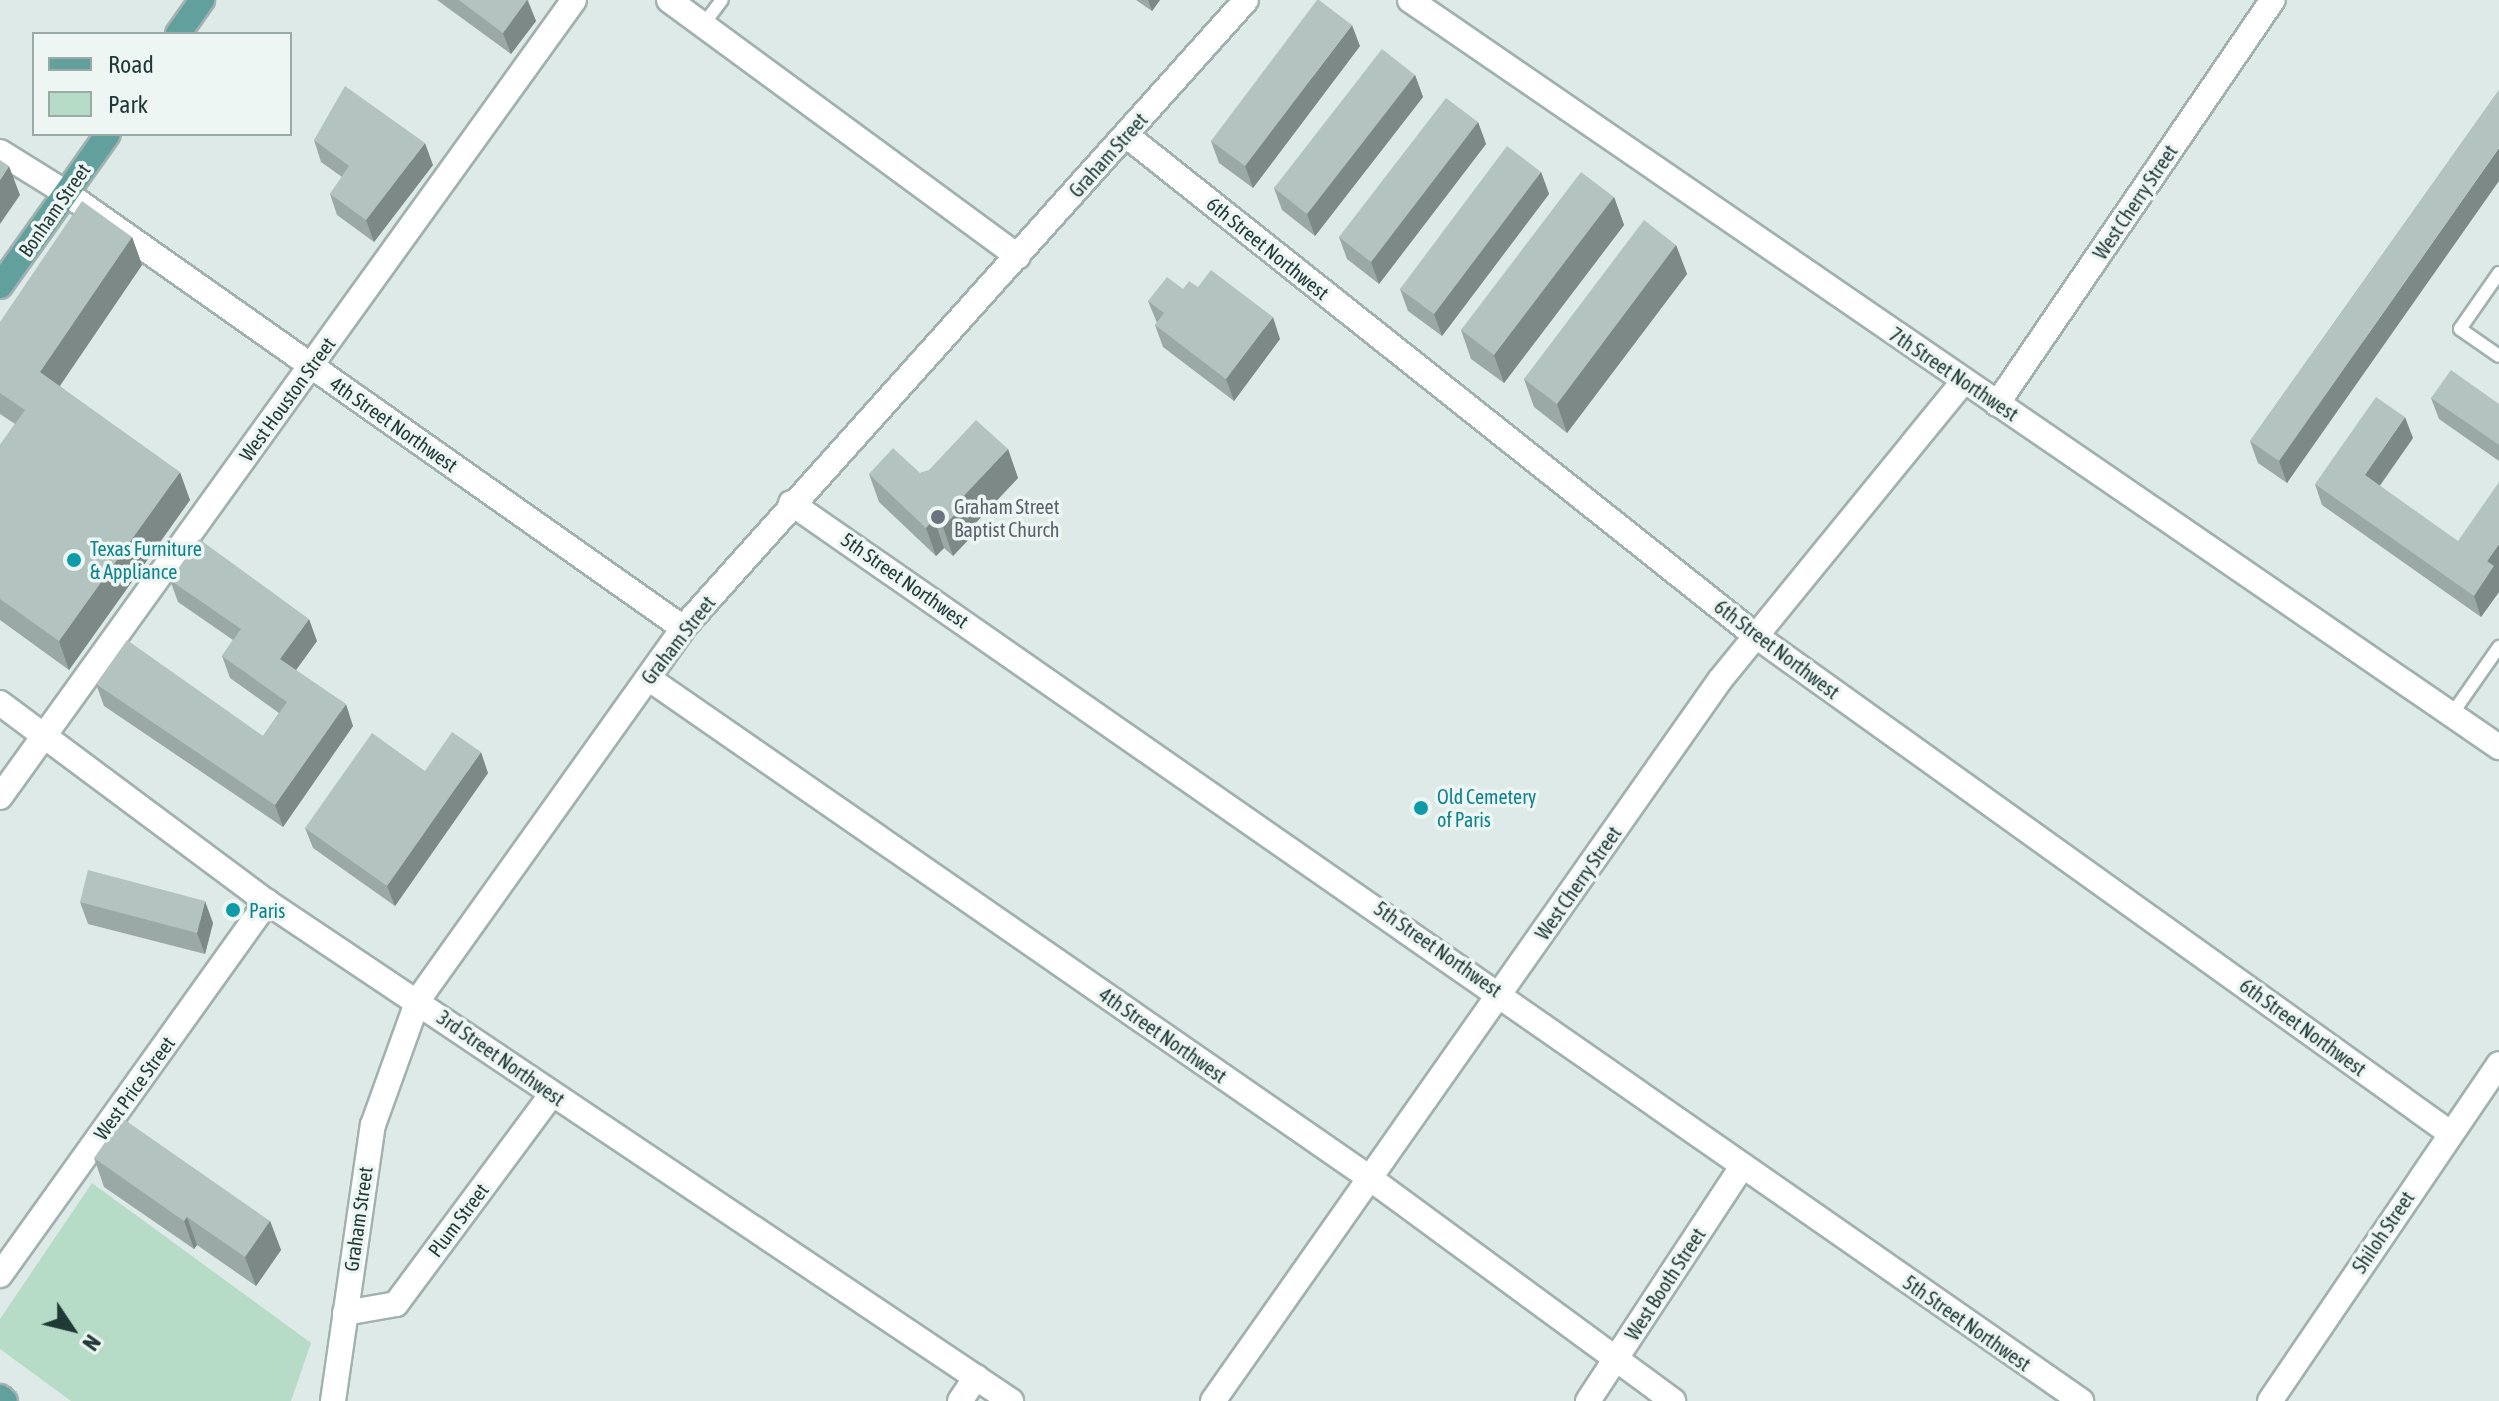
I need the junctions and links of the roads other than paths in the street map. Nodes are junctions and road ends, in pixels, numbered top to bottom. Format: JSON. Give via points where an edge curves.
{"nodes":[{"id":1,"x":202,"y":0,"type":"edge"},
{"id":2,"x":574,"y":0,"type":"edge"},
{"id":3,"x":669,"y":0,"type":"edge"},
{"id":4,"x":722,"y":0,"type":"edge"},
{"id":5,"x":1246,"y":0,"type":"edge"},
{"id":6,"x":1410,"y":0,"type":"edge"},
{"id":7,"x":2273,"y":0,"type":"edge"},
{"id":8,"x":703,"y":25,"type":"junction"},
{"id":9,"x":179,"y":32,"type":"edge"},
{"id":10,"x":1126,"y":135,"type":"junction"},
{"id":11,"x":107,"y":136,"type":"edge"},
{"id":12,"x":0,"y":152,"type":"edge"},
{"id":13,"x":66,"y":193,"type":"junction"},
{"id":14,"x":1018,"y":256,"type":"junction"},
{"id":15,"x":2499,"y":273,"type":"edge"},
{"id":16,"x":0,"y":286,"type":"edge"},
{"id":17,"x":2499,"y":356,"type":"edge"},
{"id":18,"x":311,"y":366,"type":"junction"},
{"id":19,"x":1964,"y":381,"type":"junction"},
{"id":20,"x":1997,"y":404,"type":"junction"},
{"id":21,"x":791,"y":503,"type":"junction"},
{"id":22,"x":683,"y":628,"type":"junction"},
{"id":23,"x":1756,"y":636,"type":"junction"},
{"id":24,"x":2499,"y":647,"type":"edge"},
{"id":25,"x":648,"y":678,"type":"junction"},
{"id":26,"x":0,"y":703,"type":"edge"},
{"id":27,"x":2452,"y":714,"type":"junction"},
{"id":28,"x":45,"y":735,"type":"junction"},
{"id":29,"x":2499,"y":747,"type":"edge"},
{"id":30,"x":0,"y":797,"type":"edge"},
{"id":31,"x":267,"y":902,"type":"junction"},
{"id":32,"x":1500,"y":993,"type":"junction"},
{"id":33,"x":418,"y":1000,"type":"junction"},
{"id":34,"x":2499,"y":1064,"type":"edge"},
{"id":35,"x":552,"y":1094,"type":"junction"},
{"id":36,"x":2450,"y":1133,"type":"junction"},
{"id":37,"x":1742,"y":1167,"type":"junction"},
{"id":38,"x":1371,"y":1179,"type":"junction"},
{"id":39,"x":0,"y":1275,"type":"edge"},
{"id":40,"x":345,"y":1313,"type":"junction"},
{"id":41,"x":1616,"y":1358,"type":"junction"},
{"id":42,"x":976,"y":1377,"type":"junction"},
{"id":43,"x":0,"y":1397,"type":"edge"},
{"id":44,"x":5,"y":1401,"type":"edge"},
{"id":45,"x":333,"y":1401,"type":"edge"},
{"id":46,"x":960,"y":1401,"type":"edge"},
{"id":47,"x":1011,"y":1401,"type":"edge"},
{"id":48,"x":1213,"y":1401,"type":"edge"},
{"id":49,"x":1588,"y":1401,"type":"edge"},
{"id":50,"x":1673,"y":1401,"type":"edge"},
{"id":51,"x":2081,"y":1401,"type":"edge"},
{"id":52,"x":2270,"y":1401,"type":"edge"}],
"edges":[{"from":1,"to":9,"type":"main road"},
{"from":2,"to":18,"type":"street","name":"West Houston Street"},
{"from":3,"to":8,"type":"street"},
{"from":4,"to":8,"type":"lane"},
{"from":5,"to":10,"type":"street","name":"Graham Street"},
{"from":6,"to":19,"type":"street","name":"7th Street Northwest"},
{"from":7,"to":20,"type":"street","name":"West Cherry Street"},
{"from":8,"to":14,"type":"street"},
{"from":10,"to":14,"type":"street","name":"Graham Street"},
{"from":10,"to":23,"type":"street","name":"6th Street Northwest"},
{"from":11,"to":13,"type":"main road","name":"Bonham Street"},
{"from":12,"to":13,"type":"street","name":"4th Street Northwest"},
{"from":13,"to":16,"type":"main road","name":"Bonham Street"},
{"from":13,"to":18,"type":"street","name":"4th Street Northwest"},
{"from":14,"to":21,"type":"street","name":"Graham Street"},
{"from":15,"to":17,"type":"lane","via":[[2460,329]]},
{"from":18,"to":22,"type":"street","name":"4th Street Northwest"},
{"from":18,"to":28,"type":"street","name":"West Houston Street"},
{"from":19,"to":20,"type":"street","name":"7th Street Northwest"},
{"from":19,"to":23,"type":"street","name":"West Cherry Street"},
{"from":20,"to":27,"type":"street","name":"7th Street Northwest"},
{"from":21,"to":22,"type":"street","name":"Graham Street"},
{"from":21,"to":32,"type":"street","name":"5th Street Northwest"},
{"from":22,"to":25,"type":"street","name":"Graham Street"},
{"from":23,"to":32,"type":"street","name":"West Cherry Street"},
{"from":23,"to":36,"type":"street","name":"6th Street Northwest"},
{"from":24,"to":27,"type":"lane"},
{"from":25,"to":33,"type":"street","name":"Graham Street"},
{"from":25,"to":38,"type":"street","name":"4th Street Northwest"},
{"from":26,"to":28,"type":"street","name":"3rd Street Northwest"},
{"from":27,"to":29,"type":"street","name":"7th Street Northwest"},
{"from":28,"to":30,"type":"street","name":"West Houston Street"},
{"from":28,"to":31,"type":"street","name":"3rd Street Northwest"},
{"from":31,"to":33,"type":"street","name":"3rd Street Northwest"},
{"from":31,"to":39,"type":"street","name":"West Price Street"},
{"from":32,"to":37,"type":"street","name":"5th Street Northwest"},
{"from":32,"to":38,"type":"street","name":"West Cherry Street"},
{"from":33,"to":35,"type":"street","name":"3rd Street Northwest"},
{"from":33,"to":40,"type":"street","name":"Graham Street","via":[[373,1125]]},
{"from":34,"to":36,"type":"street","name":"Shiloh Street"},
{"from":35,"to":40,"type":"street","name":"Plum Street","via":[[396,1304]]},
{"from":35,"to":42,"type":"street","name":"3rd Street Northwest"},
{"from":36,"to":52,"type":"street","name":"Shiloh Street"},
{"from":37,"to":41,"type":"street","name":"West Booth Street"},
{"from":37,"to":51,"type":"street","name":"5th Street Northwest"},
{"from":38,"to":41,"type":"street","name":"4th Street Northwest"},
{"from":38,"to":48,"type":"street","name":"West Cherry Street"},
{"from":40,"to":45,"type":"street","name":"Graham Street"},
{"from":41,"to":49,"type":"street","name":"West Booth Street"},
{"from":41,"to":50,"type":"street","name":"4th Street Northwest"},
{"from":42,"to":46,"type":"street"},
{"from":42,"to":47,"type":"street","name":"3rd Street Northwest"},
{"from":43,"to":44,"type":"main road"}]}
